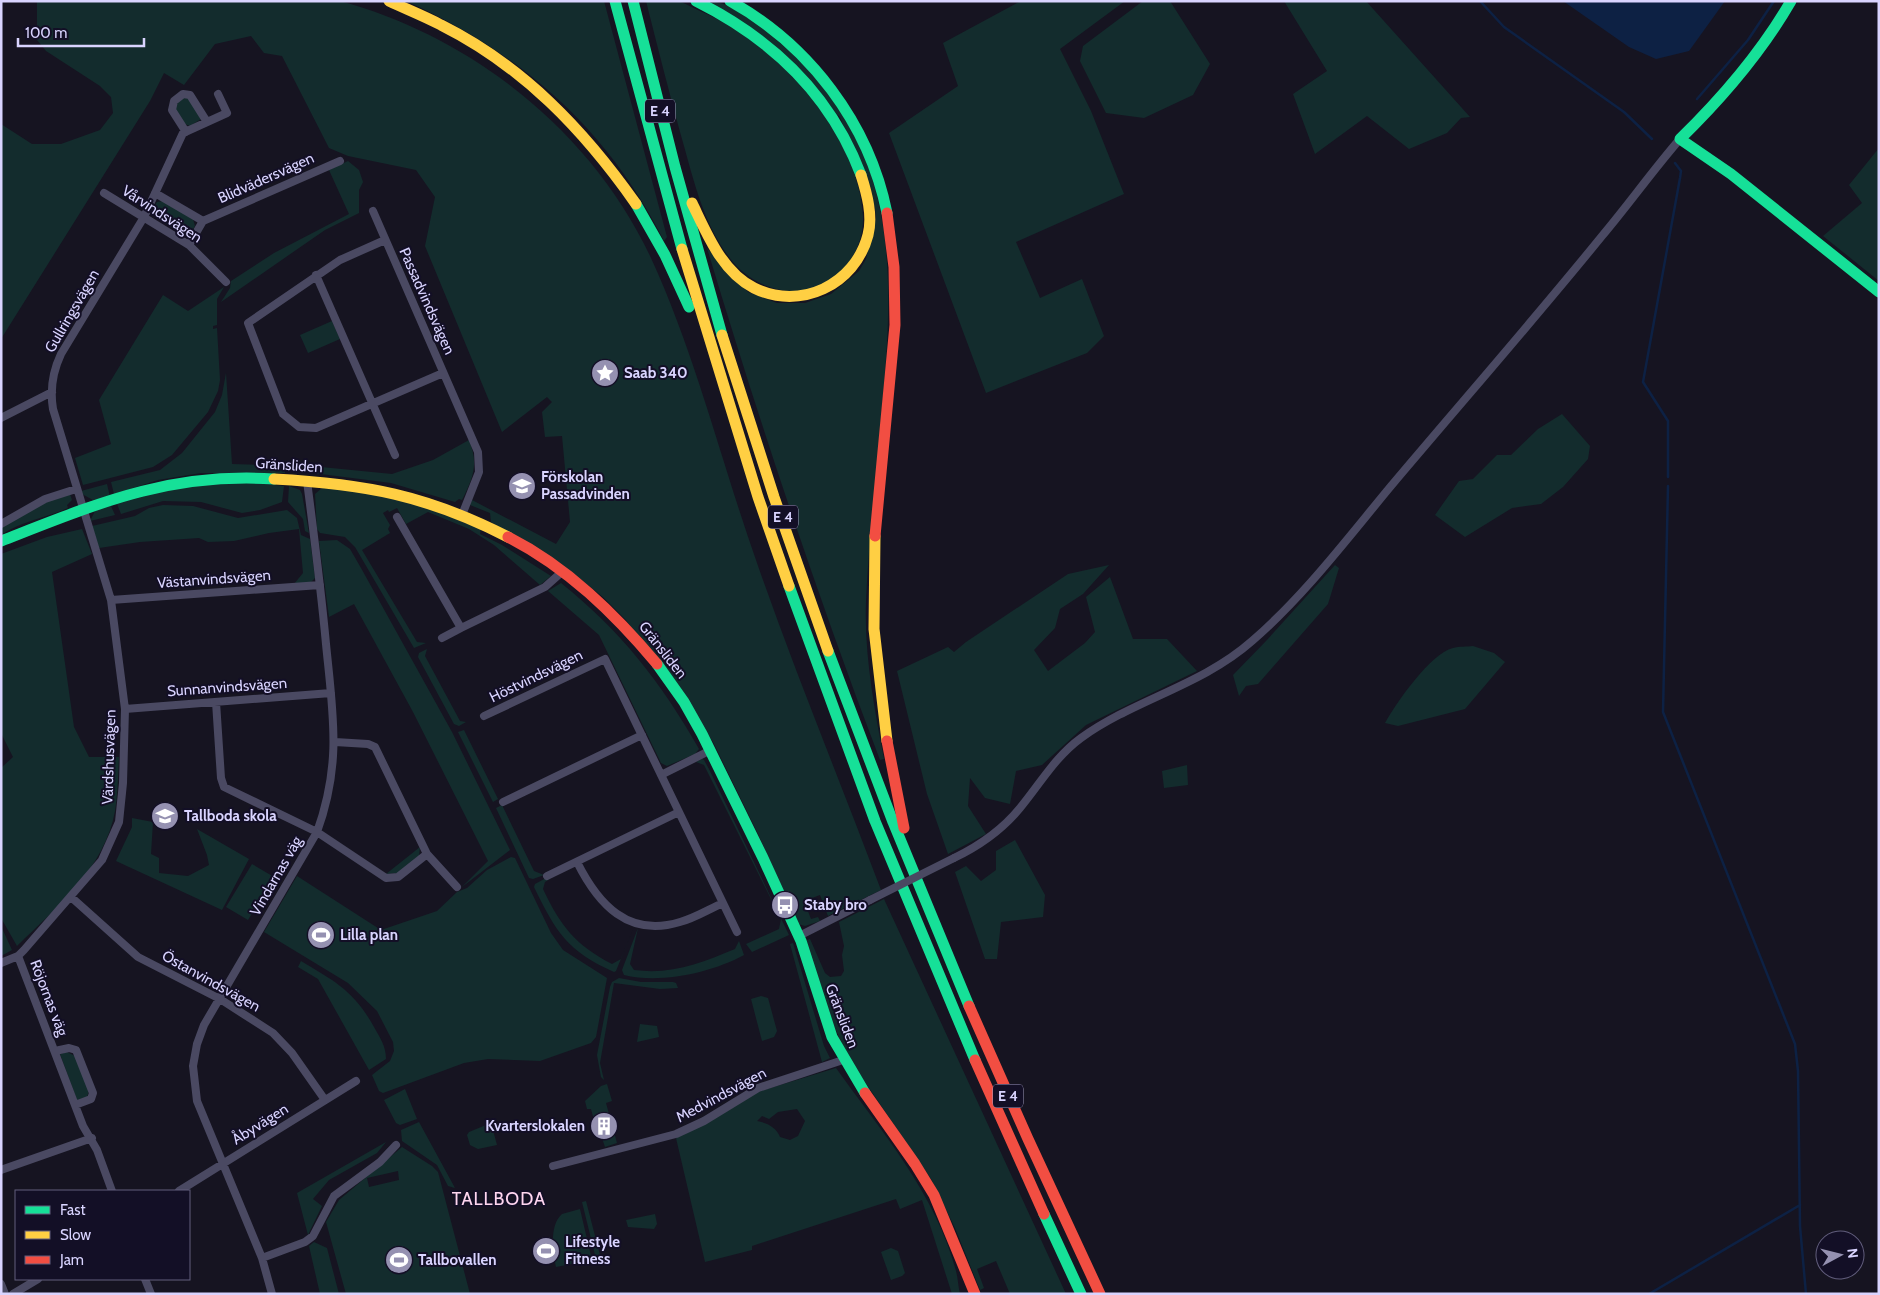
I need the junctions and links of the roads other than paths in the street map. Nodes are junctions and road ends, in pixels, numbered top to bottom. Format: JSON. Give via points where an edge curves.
{"nodes":[{"id":1,"x":389,"y":1,"type":"edge"},
{"id":2,"x":615,"y":1,"type":"edge"},
{"id":3,"x":633,"y":1,"type":"edge"},
{"id":4,"x":696,"y":1,"type":"edge"},
{"id":5,"x":730,"y":1,"type":"edge"},
{"id":6,"x":1791,"y":1,"type":"edge"},
{"id":7,"x":218,"y":94,"type":"dead end"},
{"id":8,"x":207,"y":122,"type":"junction"},
{"id":9,"x":186,"y":132,"type":"junction"},
{"id":10,"x":1680,"y":138,"type":"junction"},
{"id":11,"x":340,"y":160,"type":"dead end"},
{"id":12,"x":675,"y":165,"type":"junction"},
{"id":13,"x":104,"y":193,"type":"dead end"},
{"id":14,"x":155,"y":193,"type":"junction"},
{"id":15,"x":373,"y":211,"type":"dead end"},
{"id":16,"x":144,"y":217,"type":"junction"},
{"id":17,"x":203,"y":221,"type":"junction"},
{"id":18,"x":386,"y":240,"type":"junction"},
{"id":19,"x":189,"y":244,"type":"junction"},
{"id":20,"x":316,"y":275,"type":"junction"},
{"id":21,"x":226,"y":282,"type":"dead end"},
{"id":22,"x":1879,"y":292,"type":"edge"},
{"id":23,"x":444,"y":373,"type":"junction"},
{"id":24,"x":718,"y":377,"type":"junction"},
{"id":25,"x":52,"y":392,"type":"junction"},
{"id":26,"x":373,"y":403,"type":"junction"},
{"id":27,"x":1,"y":418,"type":"edge"},
{"id":28,"x":395,"y":455,"type":"dead end"},
{"id":29,"x":307,"y":481,"type":"junction"},
{"id":30,"x":76,"y":489,"type":"junction"},
{"id":31,"x":82,"y":510,"type":"junction"},
{"id":32,"x":462,"y":515,"type":"junction"},
{"id":33,"x":397,"y":517,"type":"dead end"},
{"id":34,"x":1,"y":524,"type":"edge"},
{"id":35,"x":1,"y":541,"type":"edge"},
{"id":36,"x":563,"y":572,"type":"junction"},
{"id":37,"x":320,"y":586,"type":"junction"},
{"id":38,"x":110,"y":600,"type":"junction"},
{"id":39,"x":461,"y":628,"type":"junction"},
{"id":40,"x":442,"y":638,"type":"dead end"},
{"id":41,"x":331,"y":693,"type":"junction"},
{"id":42,"x":216,"y":702,"type":"junction"},
{"id":43,"x":125,"y":709,"type":"junction"},
{"id":44,"x":484,"y":716,"type":"dead end"},
{"id":45,"x":642,"y":735,"type":"junction"},
{"id":46,"x":335,"y":742,"type":"junction"},
{"id":47,"x":711,"y":750,"type":"junction"},
{"id":48,"x":661,"y":775,"type":"junction"},
{"id":49,"x":503,"y":802,"type":"dead end"},
{"id":50,"x":679,"y":812,"type":"junction"},
{"id":51,"x":317,"y":832,"type":"junction"},
{"id":52,"x":427,"y":854,"type":"junction"},
{"id":53,"x":577,"y":862,"type":"junction"},
{"id":54,"x":914,"y":874,"type":"junction"},
{"id":55,"x":547,"y":876,"type":"dead end"},
{"id":56,"x":457,"y":887,"type":"dead end"},
{"id":57,"x":71,"y":897,"type":"junction"},
{"id":58,"x":723,"y":903,"type":"junction"},
{"id":59,"x":738,"y":932,"type":"dead end"},
{"id":60,"x":799,"y":936,"type":"junction"},
{"id":61,"x":18,"y":956,"type":"junction"},
{"id":62,"x":1,"y":964,"type":"edge"},
{"id":63,"x":220,"y":999,"type":"junction"},
{"id":64,"x":55,"y":1051,"type":"junction"},
{"id":65,"x":843,"y":1060,"type":"junction"},
{"id":66,"x":356,"y":1081,"type":"dead end"},
{"id":67,"x":325,"y":1100,"type":"junction"},
{"id":68,"x":75,"y":1105,"type":"junction"},
{"id":69,"x":92,"y":1138,"type":"junction"},
{"id":70,"x":396,"y":1144,"type":"dead end"},
{"id":71,"x":223,"y":1164,"type":"junction"},
{"id":72,"x":553,"y":1166,"type":"dead end"},
{"id":73,"x":1,"y":1170,"type":"edge"},
{"id":74,"x":112,"y":1190,"type":"edge"},
{"id":75,"x":181,"y":1190,"type":"edge"},
{"id":76,"x":262,"y":1258,"type":"junction"},
{"id":77,"x":36,"y":1280,"type":"edge"},
{"id":78,"x":144,"y":1280,"type":"edge"},
{"id":79,"x":1,"y":1284,"type":"edge"},
{"id":80,"x":5,"y":1294,"type":"edge"},
{"id":81,"x":13,"y":1294,"type":"edge"},
{"id":82,"x":151,"y":1294,"type":"edge"},
{"id":83,"x":272,"y":1294,"type":"edge"},
{"id":84,"x":975,"y":1294,"type":"edge"},
{"id":85,"x":1081,"y":1294,"type":"edge"},
{"id":86,"x":1100,"y":1294,"type":"edge"}],
"edges":[{"from":1,"to":24,"type":"main road","via":[[432,20],[491,54],[540,91],[595,145],[650,225],[675,273]]},
{"from":2,"to":24,"type":"main road","number":"E 4","via":[[645,122]]},
{"from":3,"to":12,"type":"main road","number":"E 4"},
{"from":4,"to":12,"type":"main road","via":[[734,20],[771,46],[803,76],[830,111],[851,149],[866,194],[870,215],[862,253],[845,277],[818,293],[788,298],[760,292],[735,275],[720,256]]},
{"from":5,"to":54,"type":"main road","via":[[781,35],[820,73],[834,92],[867,150],[882,190],[892,232],[896,278],[895,338],[875,528],[873,632],[883,722]]},
{"from":6,"to":10,"type":"main road","via":[[1772,34],[1703,117]]},
{"from":7,"to":8,"type":"street","via":[[227,113]]},
{"from":8,"to":9,"type":"street"},
{"from":8,"to":9,"type":"street","via":[[190,95],[183,94],[174,101],[172,110]]},
{"from":9,"to":14,"type":"street","name":"Gullringsvägen"},
{"from":10,"to":22,"type":"main road","via":[[1731,174]]},
{"from":10,"to":60,"type":"street","bridge":true,"via":[[1603,235],[1321,569],[1268,626],[1230,659],[1199,678],[1118,716],[1079,739],[990,837]]},
{"from":11,"to":17,"type":"street","name":"Blidvädersvägen"},
{"from":12,"to":54,"type":"main road","number":"E 4","via":[[759,449],[811,600]]},
{"from":13,"to":16,"type":"street","name":"Vårvindsvägen"},
{"from":14,"to":16,"type":"street","name":"Gullringsvägen"},
{"from":14,"to":17,"type":"street"},
{"from":15,"to":18,"type":"street","name":"Passadvindsvägen"},
{"from":16,"to":19,"type":"street","name":"Vårvindsvägen"},
{"from":16,"to":25,"type":"street","name":"Gullringsvägen","via":[[61,354]]},
{"from":17,"to":19,"type":"street"},
{"from":18,"to":20,"type":"street","name":"Passadvindsvägen","via":[[340,260]]},
{"from":18,"to":23,"type":"street","name":"Passadvindsvägen"},
{"from":19,"to":21,"type":"street","name":"Vårvindsvägen"},
{"from":20,"to":26,"type":"street"},
{"from":20,"to":26,"type":"street","name":"Passadvindsvägen","via":[[248,323],[283,414],[298,427],[312,429]]},
{"from":23,"to":26,"type":"street","name":"Passadvindsvägen"},
{"from":23,"to":32,"type":"street","name":"Passadvindsvägen","via":[[479,458],[479,472]]},
{"from":24,"to":85,"type":"main road","number":"E 4","via":[[790,596],[849,757],[975,1063]]},
{"from":25,"to":27,"type":"street"},
{"from":25,"to":30,"type":"street","name":"Gullringsvägen","via":[[53,409]]},
{"from":26,"to":28,"type":"street"},
{"from":29,"to":31,"type":"main road","name":"Gränsliden","via":[[227,477],[198,479],[159,486]]},
{"from":29,"to":32,"type":"main road","name":"Gränsliden","via":[[387,491]]},
{"from":29,"to":37,"type":"street","name":"Vindarnas väg"},
{"from":30,"to":31,"type":"street","name":"Gullringsvägen"},
{"from":30,"to":34,"type":"street","via":[[45,499]]},
{"from":31,"to":35,"type":"main road","name":"Gränsliden"},
{"from":31,"to":38,"type":"street","name":"Värdshusvägen"},
{"from":32,"to":36,"type":"main road","name":"Gränsliden","via":[[519,543]]},
{"from":33,"to":39,"type":"street"},
{"from":36,"to":39,"type":"street","via":[[545,587]]},
{"from":36,"to":47,"type":"main road","name":"Gränsliden","via":[[592,594],[640,643],[669,679]]},
{"from":37,"to":38,"type":"street","name":"Västanvindsvägen"},
{"from":37,"to":41,"type":"street","name":"Vindarnas väg"},
{"from":38,"to":43,"type":"street","name":"Värdshusvägen"},
{"from":39,"to":40,"type":"street"},
{"from":41,"to":42,"type":"street","name":"Sunnanvindsvägen"},
{"from":41,"to":46,"type":"street","name":"Vindarnas väg"},
{"from":42,"to":43,"type":"street","name":"Sunnanvindsvägen"},
{"from":42,"to":51,"type":"street","via":[[224,787]]},
{"from":43,"to":57,"type":"street","name":"Värdshusvägen","via":[[118,828],[102,860]]},
{"from":44,"to":45,"type":"street","name":"Höstvindsvägen","via":[[605,659]]},
{"from":45,"to":48,"type":"street","name":"Höstvindsvägen"},
{"from":45,"to":49,"type":"street"},
{"from":46,"to":51,"type":"street","name":"Vindarnas väg","via":[[332,780]]},
{"from":46,"to":52,"type":"street","via":[[375,747]]},
{"from":47,"to":48,"type":"street"},
{"from":47,"to":60,"type":"main road","name":"Gränsliden"},
{"from":48,"to":50,"type":"street","name":"Höstvindsvägen"},
{"from":50,"to":53,"type":"street"},
{"from":50,"to":58,"type":"street","name":"Höstvindsvägen"},
{"from":51,"to":52,"type":"street","via":[[390,879],[398,877]]},
{"from":51,"to":63,"type":"street","name":"Vindarnas väg"},
{"from":52,"to":56,"type":"street"},
{"from":53,"to":55,"type":"street"},
{"from":53,"to":58,"type":"street","via":[[604,905],[638,924],[680,922]]},
{"from":54,"to":86,"type":"main road","number":"E 4","via":[[1053,1196]]},
{"from":57,"to":61,"type":"street","name":"Värdshusvägen"},
{"from":57,"to":63,"type":"street","name":"Östanvindsvägen","via":[[138,957]]},
{"from":58,"to":59,"type":"street","name":"Höstvindsvägen"},
{"from":60,"to":65,"type":"main road","name":"Gränsliden","via":[[826,1024]]},
{"from":61,"to":62,"type":"street","name":"Värdshusvägen"},
{"from":61,"to":64,"type":"street","name":"Röjornas väg"},
{"from":63,"to":67,"type":"street","name":"Östanvindsvägen","via":[[284,1042]]},
{"from":63,"to":71,"type":"street","name":"Vindarnas väg","via":[[200,1034],[193,1078],[197,1101]]},
{"from":64,"to":68,"type":"street","name":"Röjornas väg"},
{"from":64,"to":68,"type":"street","name":"Röjornas väg","via":[[74,1048],[81,1063],[92,1097]]},
{"from":65,"to":72,"type":"street","name":"Medvindsvägen","via":[[758,1088],[676,1134]]},
{"from":65,"to":84,"type":"main road","name":"Gränsliden","via":[[926,1181]]},
{"from":66,"to":67,"type":"street","name":"Åbyvägen"},
{"from":67,"to":71,"type":"street","name":"Åbyvägen"},
{"from":68,"to":69,"type":"street","name":"Röjornas väg","via":[[83,1126]]},
{"from":69,"to":73,"type":"street"},
{"from":69,"to":74,"type":"street","name":"Röjornas väg"},
{"from":70,"to":76,"type":"street","via":[[380,1162],[334,1196],[313,1236]]},
{"from":71,"to":75,"type":"street","name":"Åbyvägen"},
{"from":71,"to":76,"type":"street","name":"Vindarnas väg"},
{"from":76,"to":83,"type":"street","name":"Vindarnas väg"},
{"from":77,"to":81,"type":"street"},
{"from":78,"to":82,"type":"street"},
{"from":79,"to":80,"type":"street"}]}
